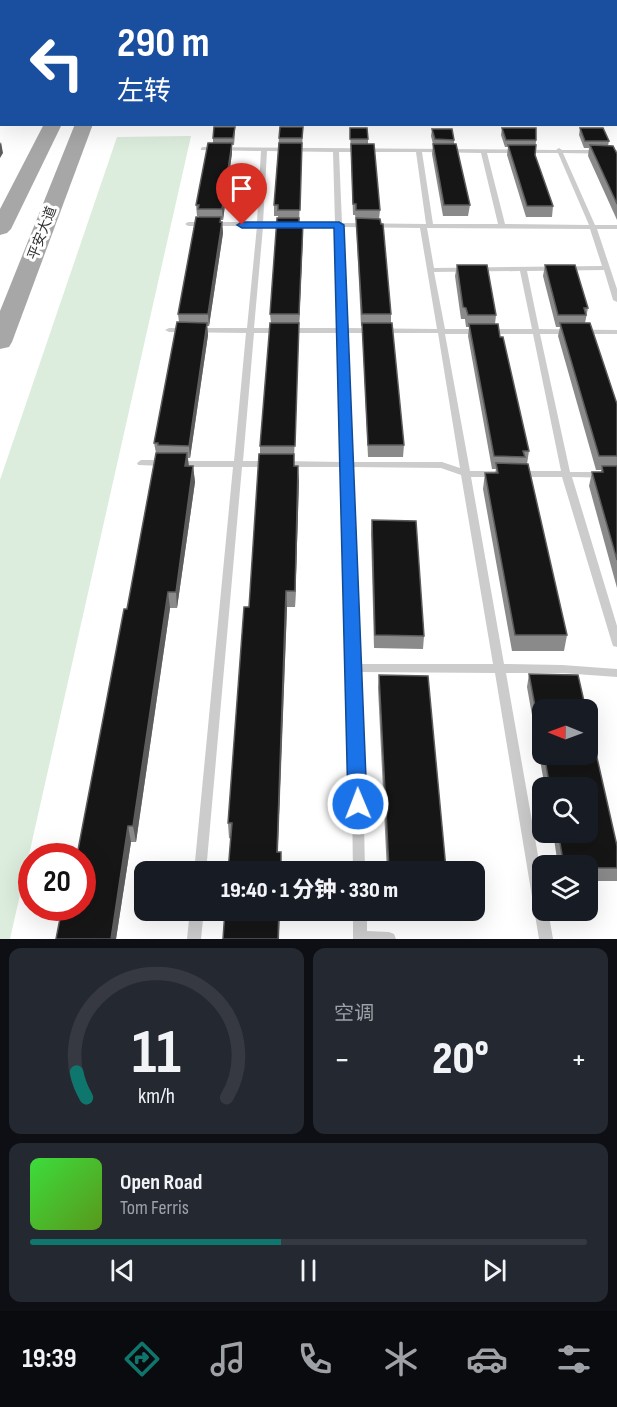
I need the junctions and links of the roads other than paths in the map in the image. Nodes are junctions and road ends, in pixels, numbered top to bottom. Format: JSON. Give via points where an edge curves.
{"nodes":[{"id":1,"x":52,"y":126,"type":"edge"},
{"id":2,"x":83,"y":126,"type":"edge"},
{"id":3,"x":203,"y":149,"type":"dead end"},
{"id":4,"x":264,"y":149,"type":"junction"},
{"id":5,"x":336,"y":149,"type":"junction"},
{"id":6,"x":419,"y":150,"type":"junction"},
{"id":7,"x":483,"y":150,"type":"junction"},
{"id":8,"x":559,"y":150,"type":"junction"},
{"id":9,"x":617,"y":152,"type":"edge"},
{"id":10,"x":188,"y":224,"type":"dead end"},
{"id":11,"x":260,"y":225,"type":"junction"},
{"id":12,"x":339,"y":225,"type":"junction"},
{"id":13,"x":426,"y":226,"type":"junction"},
{"id":14,"x":502,"y":226,"type":"junction"},
{"id":15,"x":592,"y":227,"type":"junction"},
{"id":16,"x":617,"y":227,"type":"edge"},
{"id":17,"x":0,"y":229,"type":"edge"},
{"id":18,"x":606,"y":268,"type":"junction"},
{"id":19,"x":523,"y":269,"type":"junction"},
{"id":20,"x":430,"y":270,"type":"junction"},
{"id":21,"x":617,"y":300,"type":"edge"},
{"id":22,"x":169,"y":330,"type":"dead end"},
{"id":23,"x":250,"y":330,"type":"junction"},
{"id":24,"x":342,"y":331,"type":"junction"},
{"id":25,"x":441,"y":331,"type":"junction"},
{"id":26,"x":535,"y":331,"type":"junction"},
{"id":27,"x":617,"y":332,"type":"edge"},
{"id":28,"x":0,"y":342,"type":"edge"},
{"id":29,"x":141,"y":463,"type":"dead end"},
{"id":30,"x":237,"y":464,"type":"junction"},
{"id":31,"x":347,"y":464,"type":"junction"},
{"id":32,"x":467,"y":474,"type":"junction"},
{"id":33,"x":566,"y":474,"type":"junction"},
{"id":34,"x":617,"y":475,"type":"edge"},
{"id":35,"x":617,"y":643,"type":"edge"},
{"id":36,"x":355,"y":668,"type":"junction"},
{"id":37,"x":499,"y":668,"type":"junction"},
{"id":38,"x":617,"y":673,"type":"edge"},
{"id":39,"x":201,"y":861,"type":"edge"},
{"id":40,"x":359,"y":861,"type":"edge"},
{"id":41,"x":196,"y":921,"type":"edge"},
{"id":42,"x":360,"y":921,"type":"edge"},
{"id":43,"x":360,"y":938,"type":"edge"},
{"id":44,"x":194,"y":939,"type":"edge"},
{"id":45,"x":389,"y":939,"type":"edge"},
{"id":46,"x":546,"y":939,"type":"edge"}],
"edges":[{"from":1,"to":17,"type":"main road"},
{"from":2,"to":28,"type":"main road","name":"平安大道"},
{"from":3,"to":4,"type":"lane"},
{"from":4,"to":5,"type":"lane"},
{"from":4,"to":11,"type":"lane"},
{"from":5,"to":6,"type":"lane"},
{"from":5,"to":12,"type":"lane"},
{"from":6,"to":7,"type":"lane"},
{"from":6,"to":13,"type":"lane"},
{"from":7,"to":8,"type":"lane"},
{"from":7,"to":14,"type":"lane"},
{"from":8,"to":9,"type":"lane"},
{"from":8,"to":15,"type":"lane"},
{"from":10,"to":11,"type":"lane"},
{"from":11,"to":12,"type":"lane"},
{"from":11,"to":23,"type":"lane"},
{"from":12,"to":13,"type":"lane"},
{"from":12,"to":24,"type":"lane"},
{"from":13,"to":14,"type":"lane"},
{"from":13,"to":20,"type":"lane"},
{"from":14,"to":15,"type":"lane"},
{"from":15,"to":16,"type":"lane"},
{"from":15,"to":18,"type":"lane"},
{"from":18,"to":19,"type":"lane"},
{"from":18,"to":21,"type":"lane"},
{"from":19,"to":20,"type":"lane"},
{"from":19,"to":26,"type":"lane"},
{"from":20,"to":25,"type":"lane"},
{"from":22,"to":23,"type":"lane"},
{"from":23,"to":24,"type":"lane"},
{"from":23,"to":30,"type":"lane"},
{"from":24,"to":25,"type":"lane"},
{"from":24,"to":31,"type":"lane"},
{"from":25,"to":26,"type":"lane"},
{"from":25,"to":32,"type":"lane"},
{"from":26,"to":27,"type":"lane"},
{"from":26,"to":33,"type":"lane"},
{"from":29,"to":30,"type":"lane"},
{"from":30,"to":31,"type":"lane"},
{"from":30,"to":39,"type":"lane"},
{"from":31,"to":32,"type":"lane","via":[[442,465]]},
{"from":31,"to":36,"type":"lane"},
{"from":32,"to":33,"type":"lane"},
{"from":32,"to":37,"type":"lane"},
{"from":33,"to":34,"type":"lane"},
{"from":33,"to":35,"type":"lane"},
{"from":36,"to":37,"type":"lane"},
{"from":36,"to":40,"type":"lane"},
{"from":37,"to":38,"type":"lane"},
{"from":37,"to":46,"type":"lane"},
{"from":41,"to":44,"type":"lane"},
{"from":42,"to":43,"type":"lane"},
{"from":43,"to":45,"type":"lane"}]}
